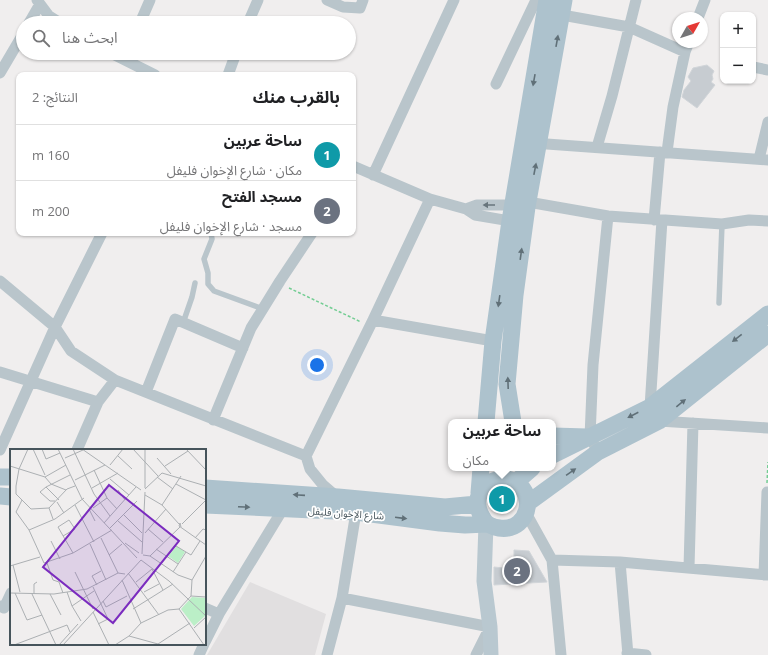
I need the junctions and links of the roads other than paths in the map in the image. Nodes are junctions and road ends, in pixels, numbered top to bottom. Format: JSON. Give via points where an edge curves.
{"nodes":[{"id":1,"x":150,"y":0,"type":"edge"},
{"id":2,"x":258,"y":0,"type":"edge"},
{"id":3,"x":327,"y":0,"type":"edge"},
{"id":4,"x":363,"y":0,"type":"edge"},
{"id":5,"x":454,"y":0,"type":"edge"},
{"id":6,"x":536,"y":0,"type":"edge"},
{"id":7,"x":547,"y":0,"type":"edge"},
{"id":8,"x":636,"y":0,"type":"edge"},
{"id":9,"x":705,"y":0,"type":"edge"},
{"id":10,"x":39,"y":2,"type":"edge"},
{"id":11,"x":563,"y":7,"type":"edge"},
{"id":12,"x":700,"y":12,"type":"edge"},
{"id":13,"x":33,"y":16,"type":"edge"},
{"id":14,"x":49,"y":16,"type":"edge"},
{"id":15,"x":143,"y":16,"type":"edge"},
{"id":16,"x":251,"y":16,"type":"edge"},
{"id":17,"x":629,"y":27,"type":"junction"},
{"id":18,"x":672,"y":42,"type":"edge"},
{"id":19,"x":16,"y":46,"type":"edge"},
{"id":20,"x":687,"y":48,"type":"edge"},
{"id":21,"x":131,"y":60,"type":"edge"},
{"id":22,"x":233,"y":60,"type":"edge"},
{"id":23,"x":756,"y":68,"type":"edge"},
{"id":24,"x":768,"y":70,"type":"edge"},
{"id":25,"x":150,"y":72,"type":"edge"},
{"id":26,"x":229,"y":72,"type":"edge"},
{"id":27,"x":0,"y":73,"type":"edge"},
{"id":28,"x":496,"y":84,"type":"dead end"},
{"id":29,"x":768,"y":122,"type":"edge"},
{"id":30,"x":531,"y":142,"type":"junction"},
{"id":31,"x":597,"y":147,"type":"junction"},
{"id":32,"x":664,"y":152,"type":"junction"},
{"id":33,"x":764,"y":160,"type":"edge"},
{"id":34,"x":356,"y":167,"type":"edge"},
{"id":35,"x":373,"y":175,"type":"junction"},
{"id":36,"x":430,"y":198,"type":"junction"},
{"id":37,"x":466,"y":209,"type":"junction"},
{"id":38,"x":521,"y":212,"type":"junction"},
{"id":39,"x":608,"y":216,"type":"junction"},
{"id":40,"x":658,"y":220,"type":"junction"},
{"id":41,"x":768,"y":221,"type":"edge"},
{"id":42,"x":722,"y":224,"type":"junction"},
{"id":43,"x":100,"y":236,"type":"edge"},
{"id":44,"x":212,"y":236,"type":"edge"},
{"id":45,"x":310,"y":236,"type":"edge"},
{"id":46,"x":0,"y":281,"type":"edge"},
{"id":47,"x":196,"y":282,"type":"dead end"},
{"id":48,"x":719,"y":302,"type":"dead end"},
{"id":49,"x":262,"y":309,"type":"junction"},
{"id":50,"x":768,"y":314,"type":"edge"},
{"id":51,"x":183,"y":322,"type":"junction"},
{"id":52,"x":372,"y":323,"type":"junction"},
{"id":53,"x":55,"y":326,"type":"junction"},
{"id":54,"x":768,"y":334,"type":"edge"},
{"id":55,"x":493,"y":341,"type":"junction"},
{"id":56,"x":243,"y":348,"type":"junction"},
{"id":57,"x":0,"y":372,"type":"edge"},
{"id":58,"x":115,"y":380,"type":"junction"},
{"id":59,"x":30,"y":381,"type":"junction"},
{"id":60,"x":146,"y":392,"type":"junction"},
{"id":61,"x":98,"y":402,"type":"junction"},
{"id":62,"x":654,"y":414,"type":"junction"},
{"id":63,"x":486,"y":419,"type":"edge"},
{"id":64,"x":513,"y":419,"type":"edge"},
{"id":65,"x":213,"y":420,"type":"junction"},
{"id":66,"x":693,"y":423,"type":"junction"},
{"id":67,"x":768,"y":428,"type":"edge"},
{"id":68,"x":556,"y":436,"type":"edge"},
{"id":69,"x":590,"y":437,"type":"junction"},
{"id":70,"x":77,"y":449,"type":"edge"},
{"id":71,"x":0,"y":450,"type":"edge"},
{"id":72,"x":598,"y":452,"type":"junction"},
{"id":73,"x":556,"y":454,"type":"edge"},
{"id":74,"x":306,"y":456,"type":"junction"},
{"id":75,"x":481,"y":471,"type":"edge"},
{"id":76,"x":516,"y":475,"type":"edge"},
{"id":77,"x":206,"y":488,"type":"edge"},
{"id":78,"x":767,"y":492,"type":"edge"},
{"id":79,"x":338,"y":497,"type":"junction"},
{"id":80,"x":478,"y":499,"type":"junction"},
{"id":81,"x":206,"y":505,"type":"edge"},
{"id":82,"x":527,"y":508,"type":"junction"},
{"id":83,"x":283,"y":509,"type":"junction"},
{"id":84,"x":356,"y":512,"type":"junction"},
{"id":85,"x":486,"y":524,"type":"junction"},
{"id":86,"x":552,"y":560,"type":"junction"},
{"id":87,"x":620,"y":562,"type":"junction"},
{"id":88,"x":689,"y":568,"type":"junction"},
{"id":89,"x":766,"y":575,"type":"edge"},
{"id":90,"x":10,"y":595,"type":"edge"},
{"id":91,"x":342,"y":598,"type":"junction"},
{"id":92,"x":0,"y":606,"type":"edge"},
{"id":93,"x":206,"y":608,"type":"edge"},
{"id":94,"x":219,"y":614,"type":"junction"},
{"id":95,"x":490,"y":627,"type":"junction"},
{"id":96,"x":206,"y":641,"type":"edge"},
{"id":97,"x":204,"y":645,"type":"edge"},
{"id":98,"x":627,"y":654,"type":"edge"},
{"id":99,"x":199,"y":655,"type":"edge"},
{"id":100,"x":327,"y":655,"type":"edge"},
{"id":101,"x":476,"y":655,"type":"edge"},
{"id":102,"x":491,"y":655,"type":"edge"},
{"id":103,"x":561,"y":655,"type":"edge"},
{"id":104,"x":646,"y":655,"type":"edge"}],
"edges":[{"from":1,"to":15,"type":"street"},
{"from":2,"to":16,"type":"street"},
{"from":3,"to":4,"type":"street","via":[[343,7],[360,8]]},
{"from":5,"to":35,"type":"street"},
{"from":6,"to":28,"type":"street"},
{"from":7,"to":30,"type":"main road","one_way":true},
{"from":8,"to":17,"type":"street"},
{"from":9,"to":12,"type":"street"},
{"from":10,"to":13,"type":"street"},
{"from":10,"to":14,"type":"street"},
{"from":11,"to":17,"type":"street"},
{"from":30,"to":11,"type":"main road","one_way":true},
{"from":17,"to":18,"type":"street"},
{"from":17,"to":31,"type":"street"},
{"from":19,"to":27,"type":"street"},
{"from":20,"to":32,"type":"street"},
{"from":21,"to":25,"type":"street"},
{"from":22,"to":26,"type":"street"},
{"from":23,"to":24,"type":"street"},
{"from":29,"to":33,"type":"street"},
{"from":30,"to":31,"type":"street"},
{"from":30,"to":38,"type":"main road"},
{"from":31,"to":32,"type":"street"},
{"from":32,"to":33,"type":"street"},
{"from":32,"to":40,"type":"street"},
{"from":34,"to":35,"type":"street"},
{"from":35,"to":36,"type":"street"},
{"from":36,"to":37,"type":"street"},
{"from":36,"to":52,"type":"street"},
{"from":38,"to":37,"type":"street","one_way":true,"via":[[477,205]]},
{"from":37,"to":38,"type":"street","via":[[475,215]]},
{"from":38,"to":39,"type":"street"},
{"from":38,"to":55,"type":"main road","one_way":true},
{"from":64,"to":38,"type":"main road","one_way":true,"via":[[507,384]]},
{"from":39,"to":40,"type":"street"},
{"from":39,"to":69,"type":"street"},
{"from":40,"to":42,"type":"street"},
{"from":40,"to":62,"type":"street"},
{"from":41,"to":42,"type":"street","via":[[749,220]]},
{"from":42,"to":48,"type":"lane"},
{"from":43,"to":53,"type":"street"},
{"from":44,"to":49,"type":"lane","via":[[204,259],[208,284],[214,291]]},
{"from":45,"to":49,"type":"street"},
{"from":46,"to":53,"type":"street"},
{"from":47,"to":51,"type":"lane"},
{"from":49,"to":56,"type":"street"},
{"from":50,"to":62,"type":"main road","one_way":true},
{"from":51,"to":56,"type":"street"},
{"from":51,"to":60,"type":"street","via":[[175,319]]},
{"from":52,"to":55,"type":"street"},
{"from":52,"to":74,"type":"street"},
{"from":53,"to":58,"type":"street","via":[[72,351]]},
{"from":53,"to":59,"type":"street"},
{"from":62,"to":54,"type":"main road","one_way":true},
{"from":55,"to":63,"type":"main road"},
{"from":56,"to":65,"type":"street"},
{"from":57,"to":59,"type":"street"},
{"from":58,"to":60,"type":"street"},
{"from":58,"to":61,"type":"street"},
{"from":59,"to":61,"type":"street"},
{"from":59,"to":71,"type":"street"},
{"from":60,"to":65,"type":"street"},
{"from":61,"to":70,"type":"street"},
{"from":62,"to":66,"type":"street"},
{"from":62,"to":69,"type":"main road","one_way":true},
{"from":62,"to":72,"type":"main road"},
{"from":65,"to":74,"type":"street"},
{"from":66,"to":67,"type":"street"},
{"from":66,"to":88,"type":"street"},
{"from":68,"to":69,"type":"main road"},
{"from":69,"to":72,"type":"street"},
{"from":69,"to":73,"type":"main road"},
{"from":82,"to":72,"type":"main road","one_way":true},
{"from":74,"to":79,"type":"street","via":[[310,469],[323,485]]},
{"from":75,"to":80,"type":"main road"},
{"from":76,"to":80,"type":"main road","via":[[510,479],[493,480],[485,485]]},
{"from":76,"to":82,"type":"main road","via":[[524,491]]},
{"from":79,"to":77,"type":"main road","name":"شارع الإخوان فليفل","one_way":true},
{"from":78,"to":89,"type":"street"},
{"from":79,"to":80,"type":"main road","name":"شارع الإخوان فليفل","via":[[446,507]]},
{"from":80,"to":85,"type":"main road","via":[[480,515]]},
{"from":81,"to":83,"type":"main road","name":"شارع الإخوان فليفل","one_way":true},
{"from":82,"to":85,"type":"main road","via":[[520,522],[513,527],[504,529]]},
{"from":82,"to":86,"type":"street"},
{"from":83,"to":84,"type":"main road","name":"شارع الإخوان فليفل"},
{"from":83,"to":94,"type":"street"},
{"from":84,"to":85,"type":"main road","name":"شارع الإخوان فليفل","one_way":true,"via":[[440,523]]},
{"from":84,"to":91,"type":"street"},
{"from":85,"to":95,"type":"main road","via":[[484,581]]},
{"from":86,"to":87,"type":"street"},
{"from":86,"to":103,"type":"street"},
{"from":87,"to":88,"type":"street"},
{"from":87,"to":98,"type":"street"},
{"from":88,"to":89,"type":"street"},
{"from":90,"to":92,"type":"street","via":[[4,608]]},
{"from":91,"to":95,"type":"street"},
{"from":91,"to":100,"type":"street"},
{"from":93,"to":94,"type":"street"},
{"from":94,"to":96,"type":"street"},
{"from":95,"to":101,"type":"street"},
{"from":95,"to":102,"type":"main road"},
{"from":97,"to":99,"type":"street"},
{"from":98,"to":104,"type":"street"}]}
